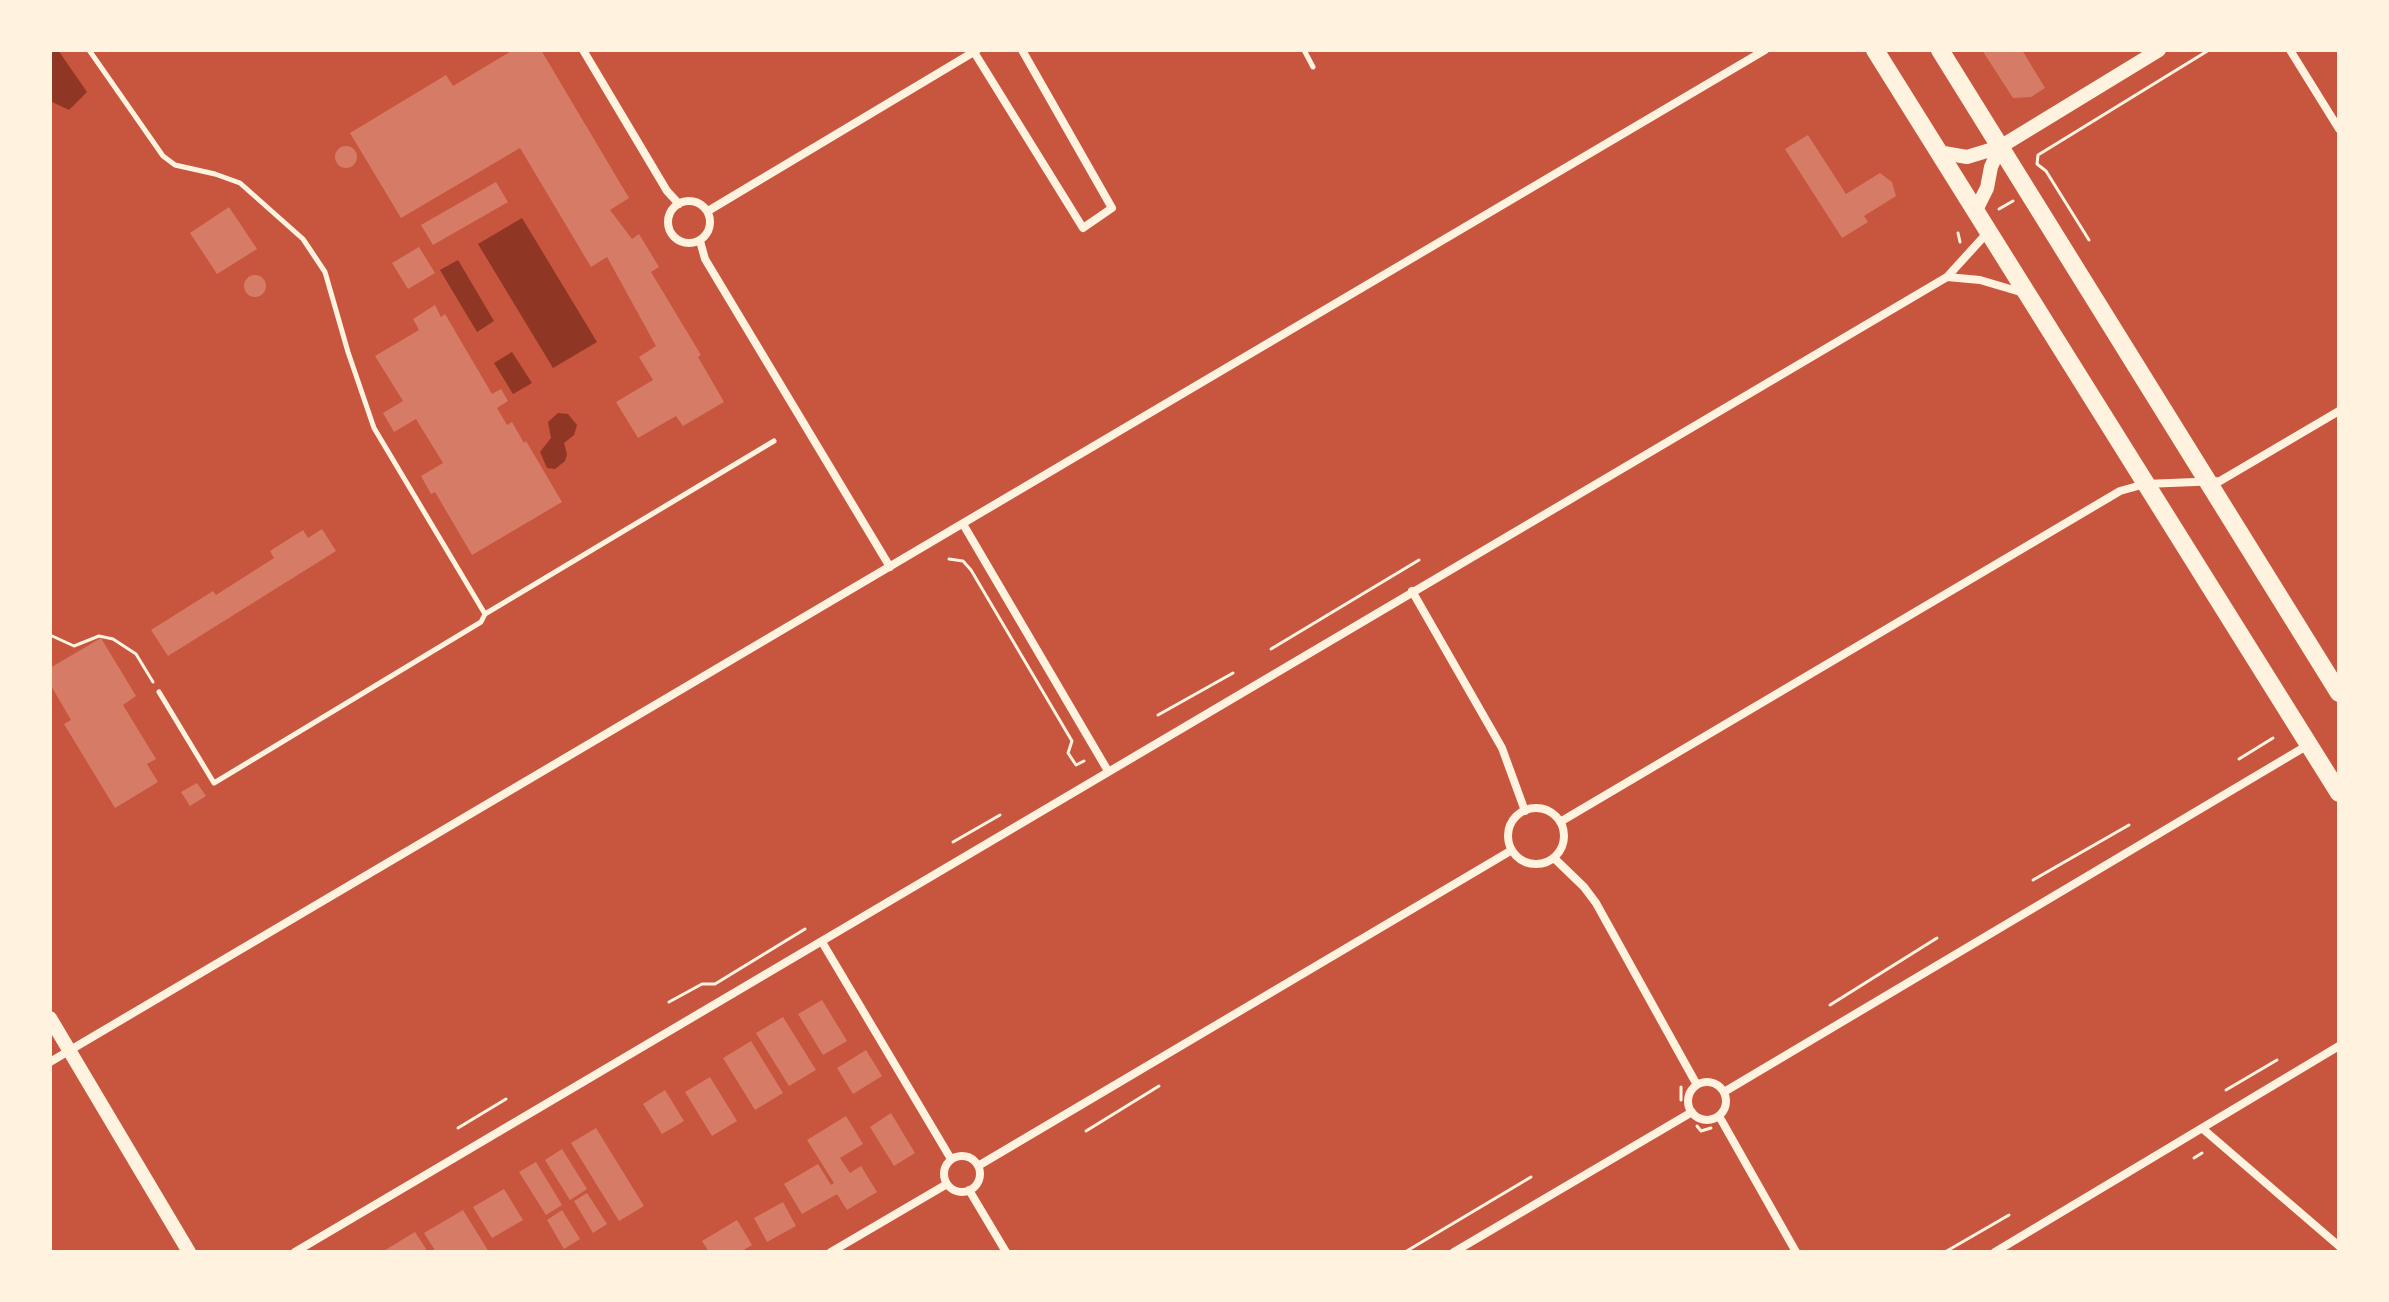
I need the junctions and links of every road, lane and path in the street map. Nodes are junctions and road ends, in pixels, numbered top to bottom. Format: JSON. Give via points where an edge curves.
{"nodes":[{"id":1,"x":89,"y":50,"type":"edge"},
{"id":2,"x":583,"y":50,"type":"edge"},
{"id":3,"x":1022,"y":50,"type":"edge"},
{"id":4,"x":1304,"y":50,"type":"edge"},
{"id":5,"x":1765,"y":50,"type":"edge"},
{"id":6,"x":1940,"y":50,"type":"edge"},
{"id":7,"x":2209,"y":50,"type":"edge"},
{"id":8,"x":2290,"y":50,"type":"edge"},
{"id":9,"x":976,"y":51,"type":"edge"},
{"id":10,"x":1873,"y":51,"type":"edge"},
{"id":11,"x":2155,"y":51,"type":"edge"},
{"id":12,"x":1313,"y":67,"type":"dead end"},
{"id":13,"x":2339,"y":129,"type":"edge"},
{"id":14,"x":2000,"y":147,"type":"junction"},
{"id":15,"x":1938,"y":152,"type":"junction"},
{"id":16,"x":2008,"y":192,"type":"dead end"},
{"id":17,"x":679,"y":204,"type":"junction"},
{"id":18,"x":1999,"y":209,"type":"dead end"},
{"id":19,"x":708,"y":211,"type":"junction"},
{"id":20,"x":1975,"y":212,"type":"junction"},
{"id":21,"x":1988,"y":232,"type":"junction"},
{"id":22,"x":1958,"y":233,"type":"dead end"},
{"id":23,"x":2089,"y":240,"type":"dead end"},
{"id":24,"x":700,"y":241,"type":"junction"},
{"id":25,"x":1961,"y":246,"type":"dead end"},
{"id":26,"x":1947,"y":277,"type":"junction"},
{"id":27,"x":2026,"y":293,"type":"junction"},
{"id":28,"x":2339,"y":411,"type":"edge"},
{"id":29,"x":774,"y":441,"type":"dead end"},
{"id":30,"x":2210,"y":483,"type":"junction"},
{"id":31,"x":2145,"y":484,"type":"junction"},
{"id":32,"x":963,"y":524,"type":"junction"},
{"id":33,"x":949,"y":559,"type":"dead end"},
{"id":34,"x":1419,"y":560,"type":"dead end"},
{"id":35,"x":890,"y":567,"type":"junction"},
{"id":36,"x":1412,"y":591,"type":"junction"},
{"id":37,"x":485,"y":614,"type":"junction"},
{"id":38,"x":50,"y":635,"type":"edge"},
{"id":39,"x":1271,"y":649,"type":"dead end"},
{"id":40,"x":1233,"y":673,"type":"dead end"},
{"id":41,"x":159,"y":692,"type":"joint"},
{"id":42,"x":2339,"y":693,"type":"edge"},
{"id":43,"x":1158,"y":715,"type":"dead end"},
{"id":44,"x":2273,"y":738,"type":"dead end"},
{"id":45,"x":2309,"y":745,"type":"junction"},
{"id":46,"x":2239,"y":759,"type":"dead end"},
{"id":47,"x":1084,"y":761,"type":"dead end"},
{"id":48,"x":1108,"y":771,"type":"junction"},
{"id":49,"x":2339,"y":793,"type":"edge"},
{"id":50,"x":1525,"y":811,"type":"junction"},
{"id":51,"x":1000,"y":815,"type":"dead end"},
{"id":52,"x":1560,"y":822,"type":"junction"},
{"id":53,"x":2129,"y":825,"type":"dead end"},
{"id":54,"x":953,"y":842,"type":"dead end"},
{"id":55,"x":1512,"y":850,"type":"junction"},
{"id":56,"x":1554,"y":858,"type":"junction"},
{"id":57,"x":2033,"y":880,"type":"dead end"},
{"id":58,"x":805,"y":929,"type":"dead end"},
{"id":59,"x":1937,"y":938,"type":"dead end"},
{"id":60,"x":822,"y":942,"type":"junction"},
{"id":61,"x":669,"y":1002,"type":"dead end"},
{"id":62,"x":1830,"y":1005,"type":"dead end"},
{"id":63,"x":50,"y":1018,"type":"edge"},
{"id":64,"x":2339,"y":1046,"type":"edge"},
{"id":65,"x":70,"y":1050,"type":"junction"},
{"id":66,"x":2277,"y":1060,"type":"dead end"},
{"id":67,"x":50,"y":1062,"type":"edge"},
{"id":68,"x":1681,"y":1085,"type":"dead end"},
{"id":69,"x":1697,"y":1085,"type":"junction"},
{"id":70,"x":1159,"y":1086,"type":"dead end"},
{"id":71,"x":2226,"y":1090,"type":"dead end"},
{"id":72,"x":1724,"y":1092,"type":"junction"},
{"id":73,"x":506,"y":1099,"type":"dead end"},
{"id":74,"x":1681,"y":1100,"type":"dead end"},
{"id":75,"x":1692,"y":1112,"type":"junction"},
{"id":76,"x":1719,"y":1116,"type":"junction"},
{"id":77,"x":458,"y":1128,"type":"dead end"},
{"id":78,"x":2203,"y":1129,"type":"junction"},
{"id":79,"x":1086,"y":1131,"type":"dead end"},
{"id":80,"x":2202,"y":1153,"type":"dead end"},
{"id":81,"x":2194,"y":1158,"type":"dead end"},
{"id":82,"x":951,"y":1159,"type":"junction"},
{"id":83,"x":978,"y":1166,"type":"junction"},
{"id":84,"x":1531,"y":1177,"type":"dead end"},
{"id":85,"x":947,"y":1184,"type":"junction"},
{"id":86,"x":969,"y":1190,"type":"junction"},
{"id":87,"x":2009,"y":1215,"type":"dead end"},
{"id":88,"x":2339,"y":1246,"type":"edge"},
{"id":89,"x":189,"y":1252,"type":"edge"},
{"id":90,"x":295,"y":1252,"type":"edge"},
{"id":91,"x":831,"y":1252,"type":"edge"},
{"id":92,"x":1006,"y":1252,"type":"edge"},
{"id":93,"x":1405,"y":1252,"type":"edge"},
{"id":94,"x":1454,"y":1252,"type":"edge"},
{"id":95,"x":1796,"y":1252,"type":"edge"},
{"id":96,"x":1945,"y":1252,"type":"edge"},
{"id":97,"x":1995,"y":1252,"type":"edge"}],
"edges":[{"from":1,"to":37,"type":"lane","via":[[163,156],[175,165],[240,183],[303,239],[325,272],[374,428]]},
{"from":2,"to":17,"type":"street"},
{"from":3,"to":9,"type":"street","via":[[1112,208],[1083,228]]},
{"from":4,"to":12,"type":"lane"},
{"from":5,"to":32,"type":"street"},
{"from":6,"to":14,"type":"highway"},
{"from":7,"to":23,"type":"path","via":[[2038,155],[2037,164]]},
{"from":8,"to":13,"type":"street"},
{"from":9,"to":19,"type":"street"},
{"from":10,"to":15,"type":"highway"},
{"from":11,"to":14,"type":"street"},
{"from":14,"to":15,"type":"street","via":[[1967,157]]},
{"from":14,"to":20,"type":"street"},
{"from":14,"to":30,"type":"highway"},
{"from":15,"to":20,"type":"highway"},
{"from":16,"to":18,"type":"path","via":[[2013,201]]},
{"from":17,"to":19,"type":"street","via":[[690,201]]},
{"from":17,"to":24,"type":"street","via":[[668,218],[669,228],[681,242]]},
{"from":19,"to":24,"type":"street","via":[[708,234]]},
{"from":20,"to":21,"type":"highway"},
{"from":21,"to":26,"type":"street"},
{"from":21,"to":27,"type":"highway"},
{"from":22,"to":25,"type":"path"},
{"from":24,"to":35,"type":"street","via":[[705,259]]},
{"from":26,"to":27,"type":"street"},
{"from":26,"to":36,"type":"street"},
{"from":27,"to":31,"type":"highway"},
{"from":28,"to":30,"type":"street"},
{"from":29,"to":37,"type":"lane"},
{"from":30,"to":31,"type":"street"},
{"from":30,"to":42,"type":"highway"},
{"from":31,"to":45,"type":"highway"},
{"from":31,"to":52,"type":"street","via":[[2120,491]]},
{"from":32,"to":35,"type":"street"},
{"from":32,"to":48,"type":"street"},
{"from":33,"to":47,"type":"path","via":[[963,561],[971,570],[1072,741],[1068,753],[1076,765]]},
{"from":34,"to":39,"type":"path"},
{"from":35,"to":65,"type":"street"},
{"from":36,"to":48,"type":"street"},
{"from":36,"to":50,"type":"street","via":[[1502,748]]},
{"from":37,"to":41,"type":"lane","via":[[481,622],[214,783]]},
{"from":38,"to":41,"type":"path","via":[[74,646],[99,636],[113,639],[136,654]]},
{"from":40,"to":43,"type":"path"},
{"from":44,"to":46,"type":"path"},
{"from":45,"to":49,"type":"highway"},
{"from":45,"to":72,"type":"street"},
{"from":48,"to":60,"type":"street"},
{"from":50,"to":52,"type":"street","via":[[1541,809]]},
{"from":50,"to":55,"type":"street","via":[[1510,826]]},
{"from":51,"to":54,"type":"path"},
{"from":52,"to":56,"type":"street","via":[[1564,837]]},
{"from":53,"to":57,"type":"path"},
{"from":55,"to":56,"type":"street","via":[[1535,864]]},
{"from":55,"to":83,"type":"street"},
{"from":56,"to":69,"type":"street","via":[[1596,903]]},
{"from":58,"to":61,"type":"path","via":[[715,984],[702,984]]},
{"from":59,"to":62,"type":"path"},
{"from":60,"to":82,"type":"street"},
{"from":60,"to":90,"type":"street"},
{"from":63,"to":65,"type":"street"},
{"from":64,"to":78,"type":"street"},
{"from":65,"to":67,"type":"street"},
{"from":65,"to":89,"type":"street"},
{"from":66,"to":71,"type":"path"},
{"from":68,"to":74,"type":"path"},
{"from":69,"to":72,"type":"street","via":[[1715,1084]]},
{"from":69,"to":75,"type":"street","via":[[1689,1094]]},
{"from":70,"to":79,"type":"path"},
{"from":72,"to":76,"type":"street","via":[[1726,1105]]},
{"from":73,"to":77,"type":"path"},
{"from":75,"to":76,"type":"street","via":[[1701,1119]]},
{"from":75,"to":94,"type":"street"},
{"from":76,"to":95,"type":"street"},
{"from":78,"to":88,"type":"street"},
{"from":78,"to":97,"type":"street"},
{"from":80,"to":81,"type":"path"},
{"from":82,"to":83,"type":"street","via":[[968,1157]]},
{"from":82,"to":85,"type":"street","via":[[944,1169]]},
{"from":83,"to":86,"type":"street","via":[[978,1181]]},
{"from":84,"to":93,"type":"path"},
{"from":85,"to":86,"type":"street"},
{"from":85,"to":91,"type":"street"},
{"from":86,"to":92,"type":"street"},
{"from":87,"to":96,"type":"path"}]}
